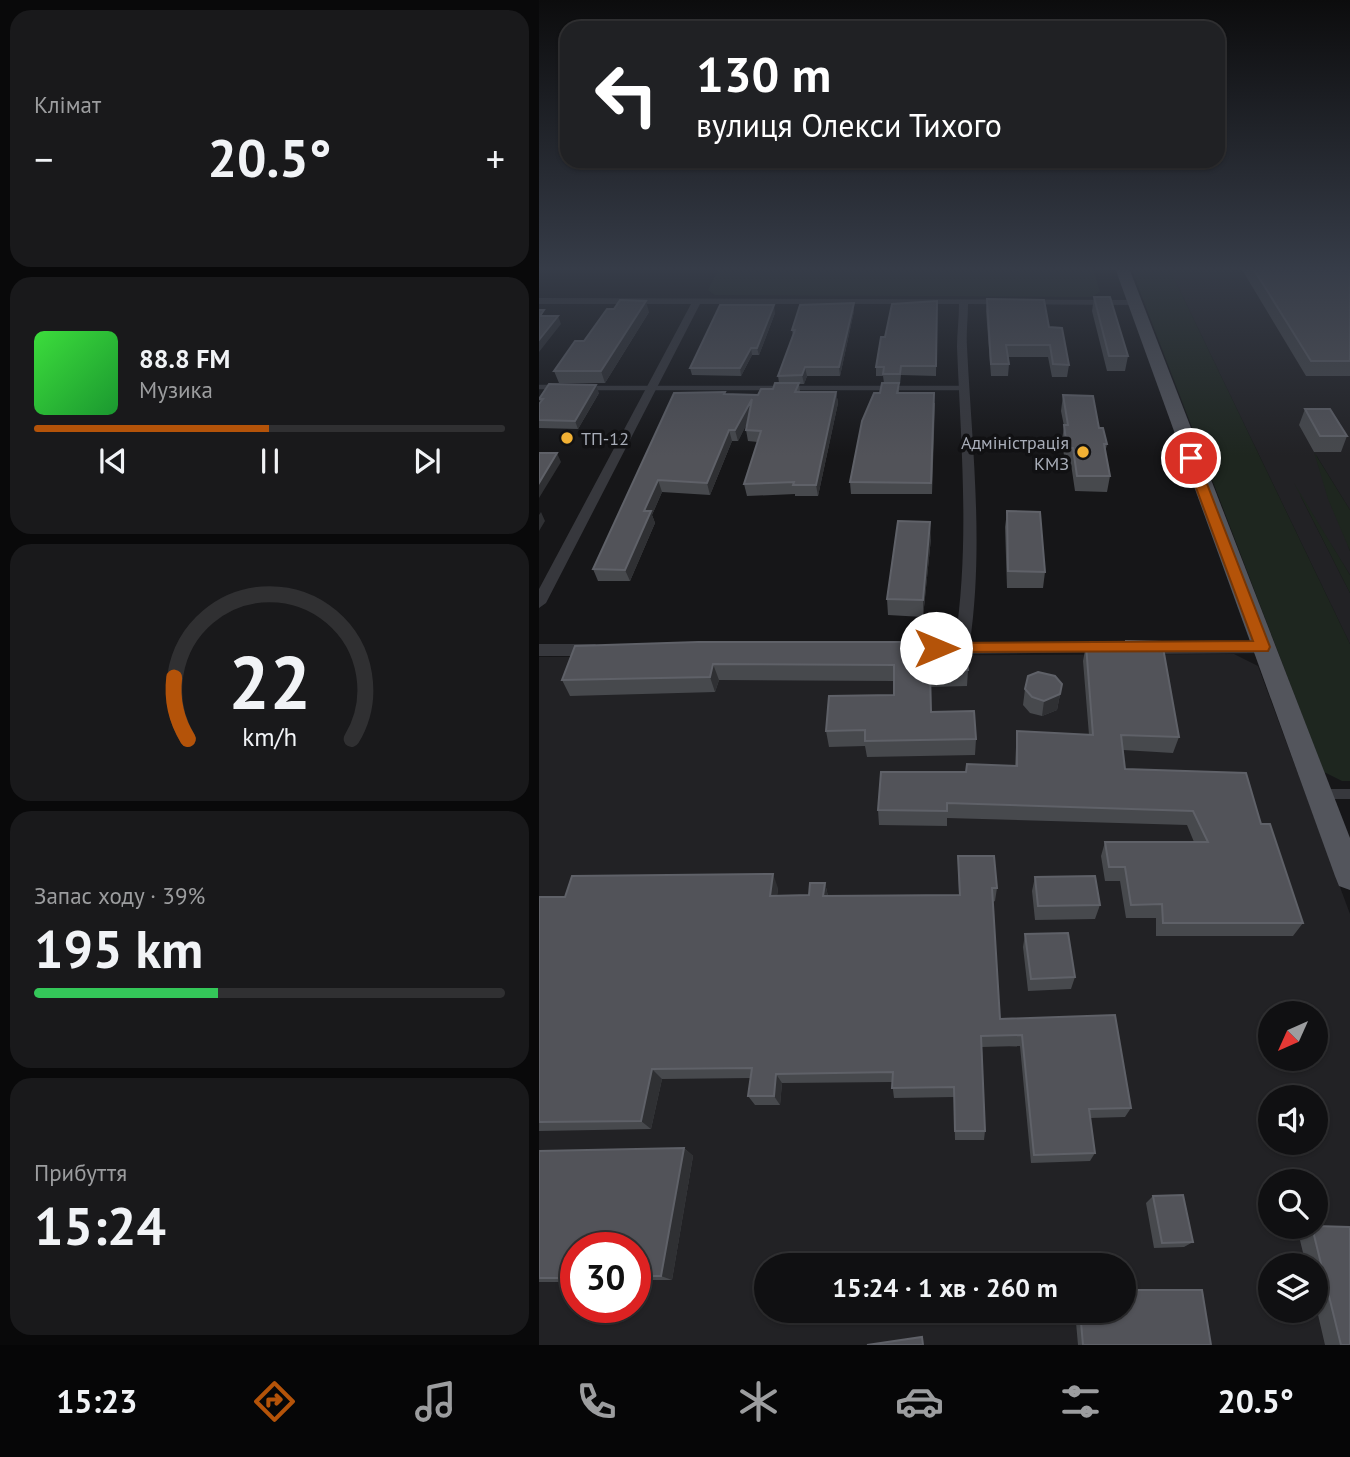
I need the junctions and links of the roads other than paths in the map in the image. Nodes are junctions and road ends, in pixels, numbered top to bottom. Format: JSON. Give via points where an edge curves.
{"nodes":[{"id":1,"x":681,"y":331,"type":"edge"},
{"id":2,"x":962,"y":331,"type":"edge"},
{"id":3,"x":1145,"y":331,"type":"edge"},
{"id":4,"x":539,"y":387,"type":"edge"},
{"id":5,"x":569,"y":387,"type":"edge"},
{"id":6,"x":582,"y":388,"type":"edge"},
{"id":7,"x":965,"y":388,"type":"junction"},
{"id":8,"x":650,"y":390,"type":"junction"},
{"id":9,"x":539,"y":603,"type":"edge"},
{"id":10,"x":1262,"y":647,"type":"junction"},
{"id":11,"x":935,"y":648,"type":"edge"},
{"id":12,"x":963,"y":648,"type":"junction"},
{"id":13,"x":539,"y":650,"type":"edge"},
{"id":14,"x":607,"y":650,"type":"edge"},
{"id":15,"x":1318,"y":794,"type":"junction"},
{"id":16,"x":1350,"y":794,"type":"edge"},
{"id":17,"x":1350,"y":876,"type":"edge"}],
"edges":[{"from":1,"to":8,"type":"street"},
{"from":2,"to":7,"type":"street"},
{"from":3,"to":10,"type":"main road"},
{"from":4,"to":5,"type":"lane"},
{"from":6,"to":8,"type":"lane"},
{"from":7,"to":8,"type":"lane"},
{"from":7,"to":12,"type":"street","via":[[970,532]]},
{"from":8,"to":9,"type":"street"},
{"from":10,"to":12,"type":"street"},
{"from":10,"to":15,"type":"main road"},
{"from":11,"to":12,"type":"street"},
{"from":13,"to":14,"type":"street"},
{"from":15,"to":16,"type":"lane"},
{"from":15,"to":17,"type":"main road"}]}
